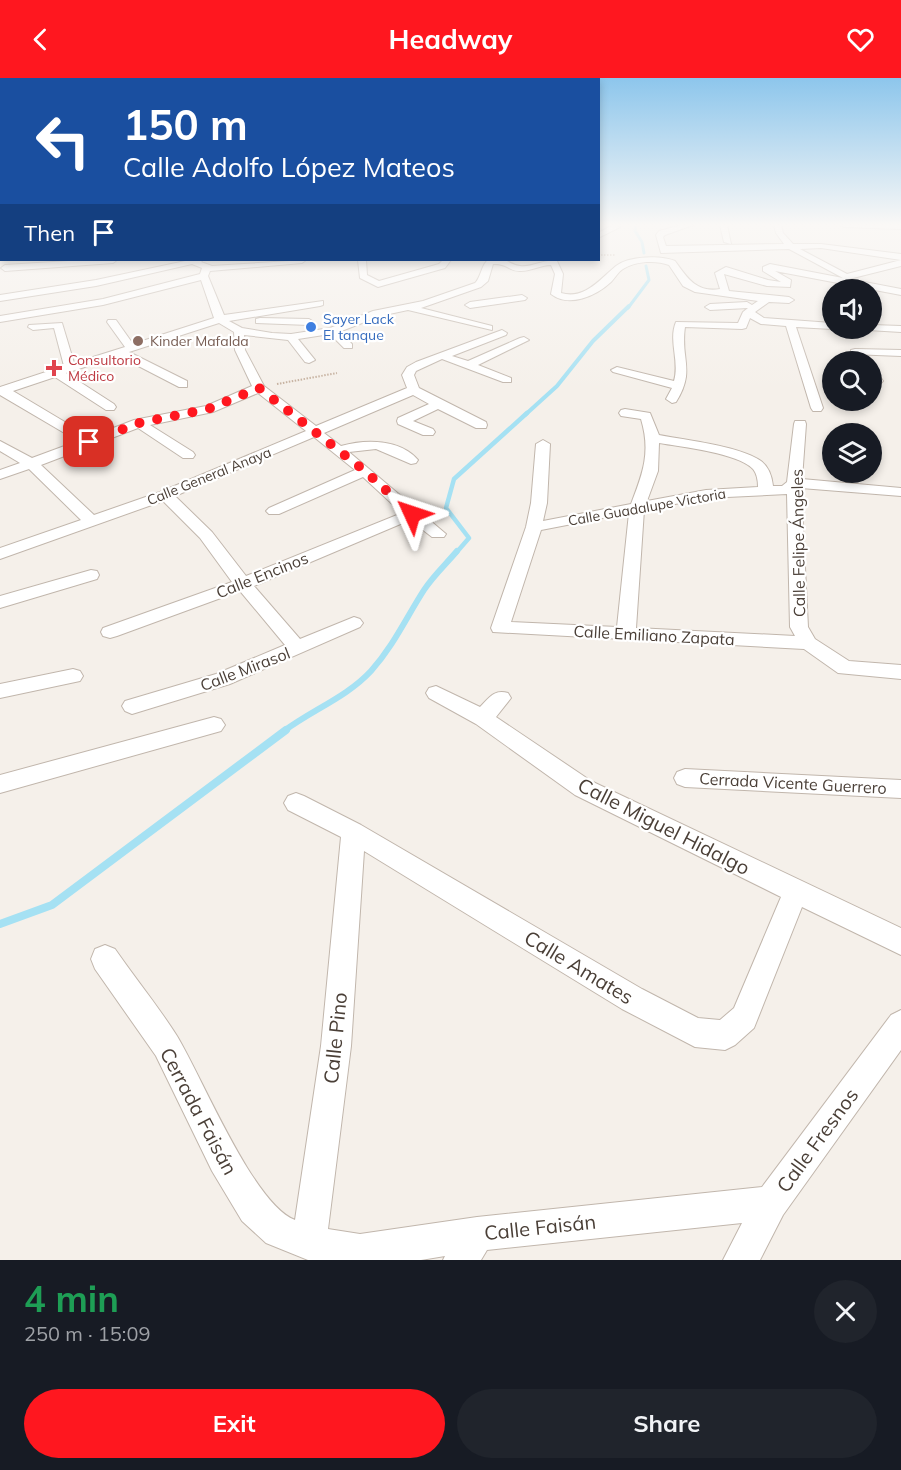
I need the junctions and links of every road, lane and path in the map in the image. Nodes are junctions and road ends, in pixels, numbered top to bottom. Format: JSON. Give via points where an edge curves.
{"nodes":[{"id":1,"x":104,"y":280,"type":"edge"},
{"id":2,"x":186,"y":280,"type":"edge"},
{"id":3,"x":212,"y":280,"type":"edge"},
{"id":4,"x":371,"y":280,"type":"edge"},
{"id":5,"x":392,"y":280,"type":"edge"},
{"id":6,"x":483,"y":280,"type":"edge"},
{"id":7,"x":558,"y":280,"type":"edge"},
{"id":8,"x":608,"y":280,"type":"edge"},
{"id":9,"x":683,"y":280,"type":"edge"},
{"id":10,"x":722,"y":280,"type":"edge"},
{"id":11,"x":760,"y":280,"type":"edge"},
{"id":12,"x":785,"y":280,"type":"edge"},
{"id":13,"x":30,"y":283,"type":"dead end"},
{"id":14,"x":10,"y":286,"type":"dead end"},
{"id":15,"x":882,"y":289,"type":"edge"},
{"id":16,"x":465,"y":291,"type":"junction"},
{"id":17,"x":721,"y":293,"type":"junction"},
{"id":18,"x":901,"y":294,"type":"edge"},
{"id":19,"x":223,"y":295,"type":"dead end"},
{"id":20,"x":882,"y":297,"type":"edge"},
{"id":21,"x":0,"y":298,"type":"edge"},
{"id":22,"x":522,"y":298,"type":"dead end"},
{"id":23,"x":789,"y":300,"type":"dead end"},
{"id":24,"x":495,"y":302,"type":"junction"},
{"id":25,"x":320,"y":303,"type":"dead end"},
{"id":26,"x":762,"y":303,"type":"junction"},
{"id":27,"x":470,"y":305,"type":"dead end"},
{"id":28,"x":408,"y":307,"type":"junction"},
{"id":29,"x":710,"y":307,"type":"dead end"},
{"id":30,"x":747,"y":312,"type":"junction"},
{"id":31,"x":1,"y":319,"type":"edge"},
{"id":32,"x":225,"y":321,"type":"junction"},
{"id":33,"x":112,"y":322,"type":"dead end"},
{"id":34,"x":309,"y":322,"type":"dead end"},
{"id":35,"x":790,"y":323,"type":"junction"},
{"id":36,"x":822,"y":325,"type":"edge"},
{"id":37,"x":488,"y":328,"type":"dead end"},
{"id":38,"x":882,"y":328,"type":"edge"},
{"id":39,"x":12,"y":329,"type":"edge"},
{"id":40,"x":901,"y":329,"type":"edge"},
{"id":41,"x":239,"y":331,"type":"junction"},
{"id":42,"x":333,"y":332,"type":"junction"},
{"id":43,"x":502,"y":333,"type":"dead end"},
{"id":44,"x":291,"y":337,"type":"junction"},
{"id":45,"x":524,"y":340,"type":"dead end"},
{"id":46,"x":348,"y":346,"type":"dead end"},
{"id":47,"x":125,"y":350,"type":"junction"},
{"id":48,"x":882,"y":353,"type":"edge"},
{"id":49,"x":901,"y":353,"type":"edge"},
{"id":50,"x":443,"y":356,"type":"junction"},
{"id":51,"x":309,"y":360,"type":"dead end"},
{"id":52,"x":467,"y":366,"type":"junction"},
{"id":53,"x":70,"y":367,"type":"junction"},
{"id":54,"x":617,"y":370,"type":"dead end"},
{"id":55,"x":56,"y":372,"type":"junction"},
{"id":56,"x":337,"y":373,"type":"dead end"},
{"id":57,"x":507,"y":380,"type":"dead end"},
{"id":58,"x":183,"y":384,"type":"dead end"},
{"id":59,"x":680,"y":386,"type":"junction"},
{"id":60,"x":259,"y":388,"type":"junction"},
{"id":61,"x":2,"y":390,"type":"edge"},
{"id":62,"x":414,"y":390,"type":"junction"},
{"id":63,"x":672,"y":399,"type":"dead end"},
{"id":64,"x":436,"y":405,"type":"junction"},
{"id":65,"x":110,"y":407,"type":"dead end"},
{"id":66,"x":817,"y":408,"type":"dead end"},
{"id":67,"x":185,"y":414,"type":"junction"},
{"id":68,"x":625,"y":414,"type":"dead end"},
{"id":69,"x":202,"y":422,"type":"dead end"},
{"id":70,"x":139,"y":423,"type":"junction"},
{"id":71,"x":800,"y":424,"type":"dead end"},
{"id":72,"x":481,"y":425,"type":"dead end"},
{"id":73,"x":315,"y":432,"type":"junction"},
{"id":74,"x":428,"y":432,"type":"dead end"},
{"id":75,"x":653,"y":438,"type":"junction"},
{"id":76,"x":89,"y":442,"type":"junction"},
{"id":77,"x":543,"y":444,"type":"dead end"},
{"id":78,"x":0,"y":445,"type":"edge"},
{"id":79,"x":338,"y":451,"type":"junction"},
{"id":80,"x":188,"y":455,"type":"dead end"},
{"id":81,"x":411,"y":460,"type":"dead end"},
{"id":82,"x":32,"y":464,"type":"junction"},
{"id":83,"x":365,"y":471,"type":"junction"},
{"id":84,"x":0,"y":475,"type":"edge"},
{"id":85,"x":794,"y":483,"type":"junction"},
{"id":86,"x":766,"y":490,"type":"junction"},
{"id":87,"x":901,"y":492,"type":"edge"},
{"id":88,"x":165,"y":495,"type":"junction"},
{"id":89,"x":637,"y":507,"type":"junction"},
{"id":90,"x":274,"y":511,"type":"dead end"},
{"id":91,"x":412,"y":514,"type":"junction"},
{"id":92,"x":90,"y":520,"type":"junction"},
{"id":93,"x":534,"y":527,"type":"junction"},
{"id":94,"x":438,"y":534,"type":"dead end"},
{"id":95,"x":0,"y":554,"type":"edge"},
{"id":96,"x":91,"y":574,"type":"dead end"},
{"id":97,"x":243,"y":584,"type":"junction"},
{"id":98,"x":0,"y":602,"type":"edge"},
{"id":99,"x":354,"y":623,"type":"dead end"},
{"id":100,"x":110,"y":632,"type":"dead end"},
{"id":101,"x":626,"y":634,"type":"junction"},
{"id":102,"x":803,"y":635,"type":"junction"},
{"id":103,"x":298,"y":648,"type":"junction"},
{"id":104,"x":901,"y":672,"type":"edge"},
{"id":105,"x":72,"y":676,"type":"dead end"},
{"id":106,"x":0,"y":691,"type":"edge"},
{"id":107,"x":436,"y":693,"type":"dead end"},
{"id":108,"x":501,"y":698,"type":"dead end"},
{"id":109,"x":132,"y":706,"type":"dead end"},
{"id":110,"x":483,"y":718,"type":"junction"},
{"id":111,"x":214,"y":725,"type":"dead end"},
{"id":112,"x":685,"y":778,"type":"dead end"},
{"id":113,"x":0,"y":784,"type":"edge"},
{"id":114,"x":901,"y":789,"type":"edge"},
{"id":115,"x":296,"y":803,"type":"dead end"},
{"id":116,"x":352,"y":832,"type":"junction"},
{"id":117,"x":796,"y":891,"type":"junction"},
{"id":118,"x":901,"y":942,"type":"edge"},
{"id":119,"x":105,"y":959,"type":"dead end"},
{"id":120,"x":901,"y":1025,"type":"edge"},
{"id":121,"x":771,"y":1203,"type":"junction"},
{"id":122,"x":309,"y":1243,"type":"junction"},
{"id":123,"x":469,"y":1247,"type":"edge"},
{"id":124,"x":741,"y":1260,"type":"edge"}],
"edges":[{"from":1,"to":21,"type":"street"},
{"from":2,"to":31,"type":"street","via":[[100,304]]},
{"from":3,"to":32,"type":"street"},
{"from":4,"to":5,"type":"street","via":[[378,284]]},
{"from":6,"to":16,"type":"street"},
{"from":7,"to":8,"type":"street","via":[[556,294],[574,298]]},
{"from":9,"to":17,"type":"street","via":[[704,292]]},
{"from":10,"to":17,"type":"street","via":[[726,288]]},
{"from":11,"to":12,"type":"street","via":[[780,286],[788,282]]},
{"from":13,"to":14,"type":"street"},
{"from":15,"to":18,"type":"street"},
{"from":16,"to":24,"type":"street"},
{"from":16,"to":28,"type":"street"},
{"from":17,"to":26,"type":"street","via":[[757,297]]},
{"from":18,"to":20,"type":"street"},
{"from":19,"to":32,"type":"street"},
{"from":22,"to":24,"type":"street"},
{"from":23,"to":26,"type":"street"},
{"from":24,"to":27,"type":"street"},
{"from":25,"to":32,"type":"street"},
{"from":26,"to":29,"type":"street"},
{"from":26,"to":30,"type":"street"},
{"from":28,"to":37,"type":"street"},
{"from":28,"to":42,"type":"street","via":[[377,313]]},
{"from":30,"to":35,"type":"street","via":[[765,322]]},
{"from":30,"to":59,"type":"street","via":[[738,327],[686,323],[678,326],[684,372]]},
{"from":31,"to":39,"type":"street"},
{"from":32,"to":34,"type":"street"},
{"from":32,"to":41,"type":"street"},
{"from":32,"to":47,"type":"street"},
{"from":33,"to":47,"type":"street"},
{"from":35,"to":36,"type":"street"},
{"from":35,"to":66,"type":"street"},
{"from":38,"to":40,"type":"street"},
{"from":39,"to":53,"type":"street","via":[[58,325]]},
{"from":41,"to":44,"type":"street"},
{"from":41,"to":60,"type":"street","via":[[240,350]]},
{"from":42,"to":44,"type":"street"},
{"from":42,"to":46,"type":"street"},
{"from":43,"to":50,"type":"street"},
{"from":44,"to":51,"type":"street"},
{"from":45,"to":52,"type":"street"},
{"from":47,"to":53,"type":"street"},
{"from":47,"to":58,"type":"street"},
{"from":48,"to":49,"type":"street"},
{"from":50,"to":52,"type":"street"},
{"from":50,"to":62,"type":"street","via":[[411,369],[408,375]]},
{"from":52,"to":57,"type":"street"},
{"from":53,"to":55,"type":"street"},
{"from":54,"to":59,"type":"street"},
{"from":55,"to":61,"type":"street"},
{"from":55,"to":65,"type":"street"},
{"from":56,"to":60,"type":"path"},
{"from":59,"to":63,"type":"street"},
{"from":60,"to":67,"type":"street"},
{"from":60,"to":73,"type":"street"},
{"from":61,"to":76,"type":"street"},
{"from":62,"to":64,"type":"street"},
{"from":62,"to":73,"type":"street","name":"Calle General Anaya"},
{"from":64,"to":72,"type":"street"},
{"from":64,"to":74,"type":"street","via":[[403,421]]},
{"from":67,"to":69,"type":"street"},
{"from":67,"to":70,"type":"street"},
{"from":68,"to":75,"type":"street","via":[[646,416]]},
{"from":70,"to":76,"type":"street"},
{"from":70,"to":80,"type":"street"},
{"from":71,"to":85,"type":"street","name":"Calle Felipe Ángeles"},
{"from":73,"to":79,"type":"street"},
{"from":73,"to":88,"type":"street","name":"Calle General Anaya"},
{"from":75,"to":86,"type":"street","via":[[756,463],[765,475]]},
{"from":75,"to":89,"type":"street","via":[[651,471]]},
{"from":76,"to":82,"type":"street"},
{"from":77,"to":93,"type":"street"},
{"from":78,"to":82,"type":"street"},
{"from":79,"to":81,"type":"street","via":[[372,444]]},
{"from":79,"to":83,"type":"street"},
{"from":82,"to":84,"type":"street"},
{"from":82,"to":92,"type":"street"},
{"from":83,"to":90,"type":"street"},
{"from":83,"to":91,"type":"street"},
{"from":85,"to":86,"type":"street","name":"Calle Guadalupe Victoria","via":[[786,490]]},
{"from":85,"to":87,"type":"street","name":"Calle Guadalupe Victoria"},
{"from":85,"to":102,"type":"street","name":"Calle Felipe Ángeles"},
{"from":86,"to":89,"type":"street","name":"Calle Guadalupe Victoria","via":[[705,494]]},
{"from":88,"to":92,"type":"street","name":"Calle General Anaya"},
{"from":88,"to":97,"type":"street","via":[[206,535]]},
{"from":89,"to":93,"type":"street","name":"Calle Guadalupe Victoria"},
{"from":89,"to":101,"type":"street"},
{"from":91,"to":94,"type":"street"},
{"from":91,"to":97,"type":"street","name":"Calle Encinos"},
{"from":92,"to":95,"type":"street","name":"Calle General Anaya"},
{"from":93,"to":101,"type":"street","name":"Calle Emiliano Zapata","via":[[500,628]]},
{"from":96,"to":98,"type":"street"},
{"from":97,"to":100,"type":"street","name":"Calle Encinos"},
{"from":97,"to":103,"type":"street"},
{"from":99,"to":103,"type":"street","name":"Calle Mirasol"},
{"from":101,"to":102,"type":"street","name":"Calle Emiliano Zapata"},
{"from":102,"to":104,"type":"street","via":[[845,668]]},
{"from":103,"to":109,"type":"street","name":"Calle Mirasol","via":[[205,685]]},
{"from":105,"to":106,"type":"street"},
{"from":107,"to":110,"type":"street","name":"Calle Miguel Hidalgo"},
{"from":108,"to":110,"type":"street"},
{"from":110,"to":117,"type":"street","name":"Calle Miguel Hidalgo","via":[[583,788]]},
{"from":111,"to":113,"type":"street"},
{"from":112,"to":114,"type":"street","name":"Cerrada Vicente Guerrero"},
{"from":115,"to":116,"type":"street","name":"Calle Amates"},
{"from":116,"to":117,"type":"street","name":"Calle Amates","via":[[632,999],[695,1032],[725,1035],[744,1018]]},
{"from":116,"to":122,"type":"street","name":"Calle Pino","via":[[336,1046]]},
{"from":117,"to":118,"type":"street","name":"Calle Miguel Hidalgo"},
{"from":119,"to":122,"type":"street","name":"Cerrada Faisán","via":[[165,1046],[254,1209],[278,1231]]},
{"from":120,"to":121,"type":"street","name":"Calle Fresnos"},
{"from":121,"to":123,"type":"street","name":"Calle Faisán"},
{"from":121,"to":124,"type":"street","name":"Calle Fresnos"},
{"from":122,"to":123,"type":"street","name":"Calle Faisán","via":[[360,1252]]}]}
